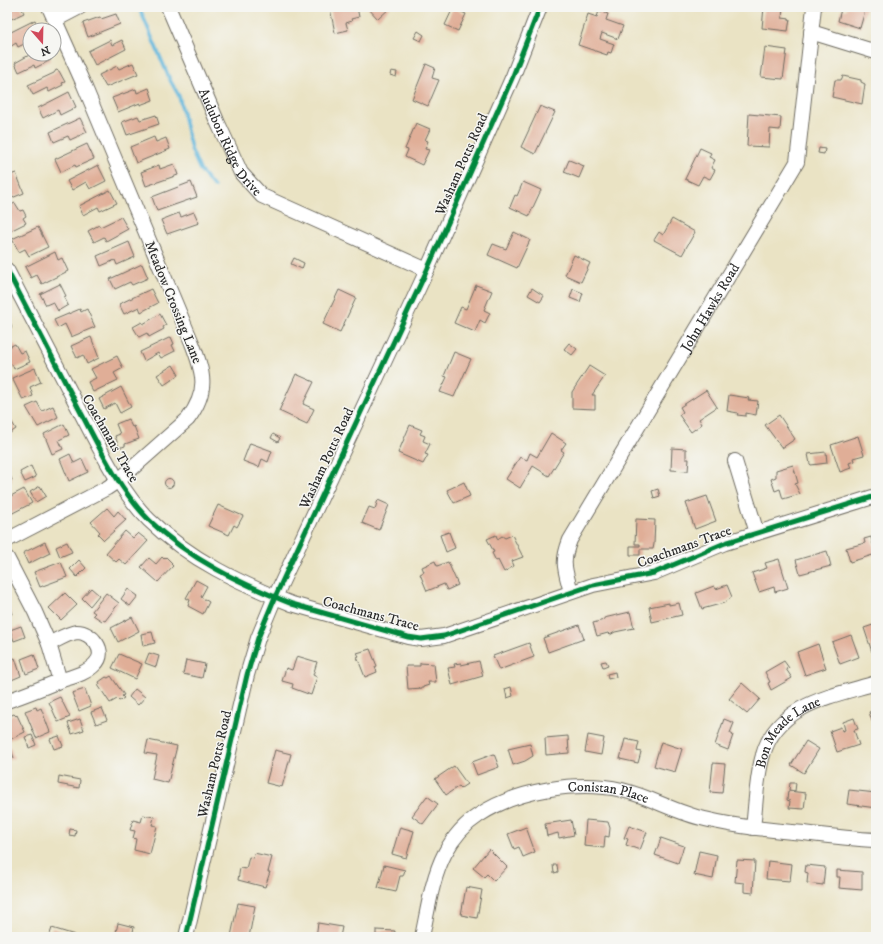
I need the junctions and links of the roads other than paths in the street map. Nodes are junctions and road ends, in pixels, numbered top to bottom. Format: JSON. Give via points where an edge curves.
{"nodes":[{"id":1,"x":49,"y":7,"type":"edge"},
{"id":2,"x":80,"y":7,"type":"edge"},
{"id":3,"x":170,"y":7,"type":"edge"},
{"id":4,"x":540,"y":7,"type":"edge"},
{"id":5,"x":814,"y":7,"type":"edge"},
{"id":6,"x":55,"y":20,"type":"junction"},
{"id":7,"x":811,"y":32,"type":"junction"},
{"id":8,"x":876,"y":52,"type":"edge"},
{"id":9,"x":7,"y":270,"type":"edge"},
{"id":10,"x":427,"y":270,"type":"junction"},
{"id":11,"x":735,"y":461,"type":"dead end"},
{"id":12,"x":119,"y":480,"type":"junction"},
{"id":13,"x":876,"y":496,"type":"edge"},
{"id":14,"x":758,"y":533,"type":"junction"},
{"id":15,"x":7,"y":540,"type":"edge"},
{"id":16,"x":7,"y":558,"type":"edge"},
{"id":17,"x":571,"y":592,"type":"junction"},
{"id":18,"x":275,"y":597,"type":"junction"},
{"id":19,"x":49,"y":644,"type":"junction"},
{"id":20,"x":60,"y":681,"type":"junction"},
{"id":21,"x":876,"y":682,"type":"edge"},
{"id":22,"x":7,"y":701,"type":"edge"},
{"id":23,"x":753,"y":828,"type":"junction"},
{"id":24,"x":876,"y":840,"type":"edge"},
{"id":25,"x":186,"y":937,"type":"edge"},
{"id":26,"x":422,"y":937,"type":"edge"}],
"edges":[{"from":1,"to":6,"type":"street","name":"Meadow Crossing Lane"},
{"from":2,"to":6,"type":"street"},
{"from":3,"to":10,"type":"street","name":"Audubon Ridge Drive","via":[[216,121],[241,173],[262,196]]},
{"from":4,"to":10,"type":"street","name":"Washam Potts Road","via":[[513,76]]},
{"from":5,"to":7,"type":"street","name":"John Hawks Road"},
{"from":6,"to":12,"type":"street","name":"Meadow Crossing Lane","via":[[192,343],[203,375],[200,398],[188,419]]},
{"from":7,"to":8,"type":"street"},
{"from":7,"to":17,"type":"street","name":"John Hawks Road","via":[[797,162],[570,540],[564,563]]},
{"from":9,"to":12,"type":"street","name":"Coachmans Trace","via":[[97,444]]},
{"from":10,"to":18,"type":"street","name":"Washam Potts Road"},
{"from":11,"to":14,"type":"street"},
{"from":12,"to":15,"type":"street","name":"Meadow Crossing Lane"},
{"from":12,"to":18,"type":"street","name":"Coachmans Trace","via":[[149,520],[184,549],[218,571]]},
{"from":13,"to":14,"type":"street","name":"Coachmans Trace"},
{"from":14,"to":17,"type":"street","name":"Coachmans Trace","via":[[725,543],[654,572],[608,581]]},
{"from":16,"to":19,"type":"street"},
{"from":17,"to":18,"type":"street","name":"Coachmans Trace","via":[[444,636],[421,639],[292,604]]},
{"from":18,"to":25,"type":"street","name":"Washam Potts Road","via":[[258,638],[247,675]]},
{"from":19,"to":20,"type":"street"},
{"from":19,"to":20,"type":"street","via":[[77,632],[93,638],[100,650],[96,664],[82,673]]},
{"from":20,"to":22,"type":"street"},
{"from":21,"to":23,"type":"street","name":"Bon Meade Lane","via":[[801,707],[783,720],[763,753]]},
{"from":23,"to":24,"type":"street","name":"Conistan Place"},
{"from":23,"to":26,"type":"street","name":"Conistan Place","via":[[703,819],[638,794],[620,790],[579,787],[517,797],[478,815],[450,844],[437,873]]}]}
